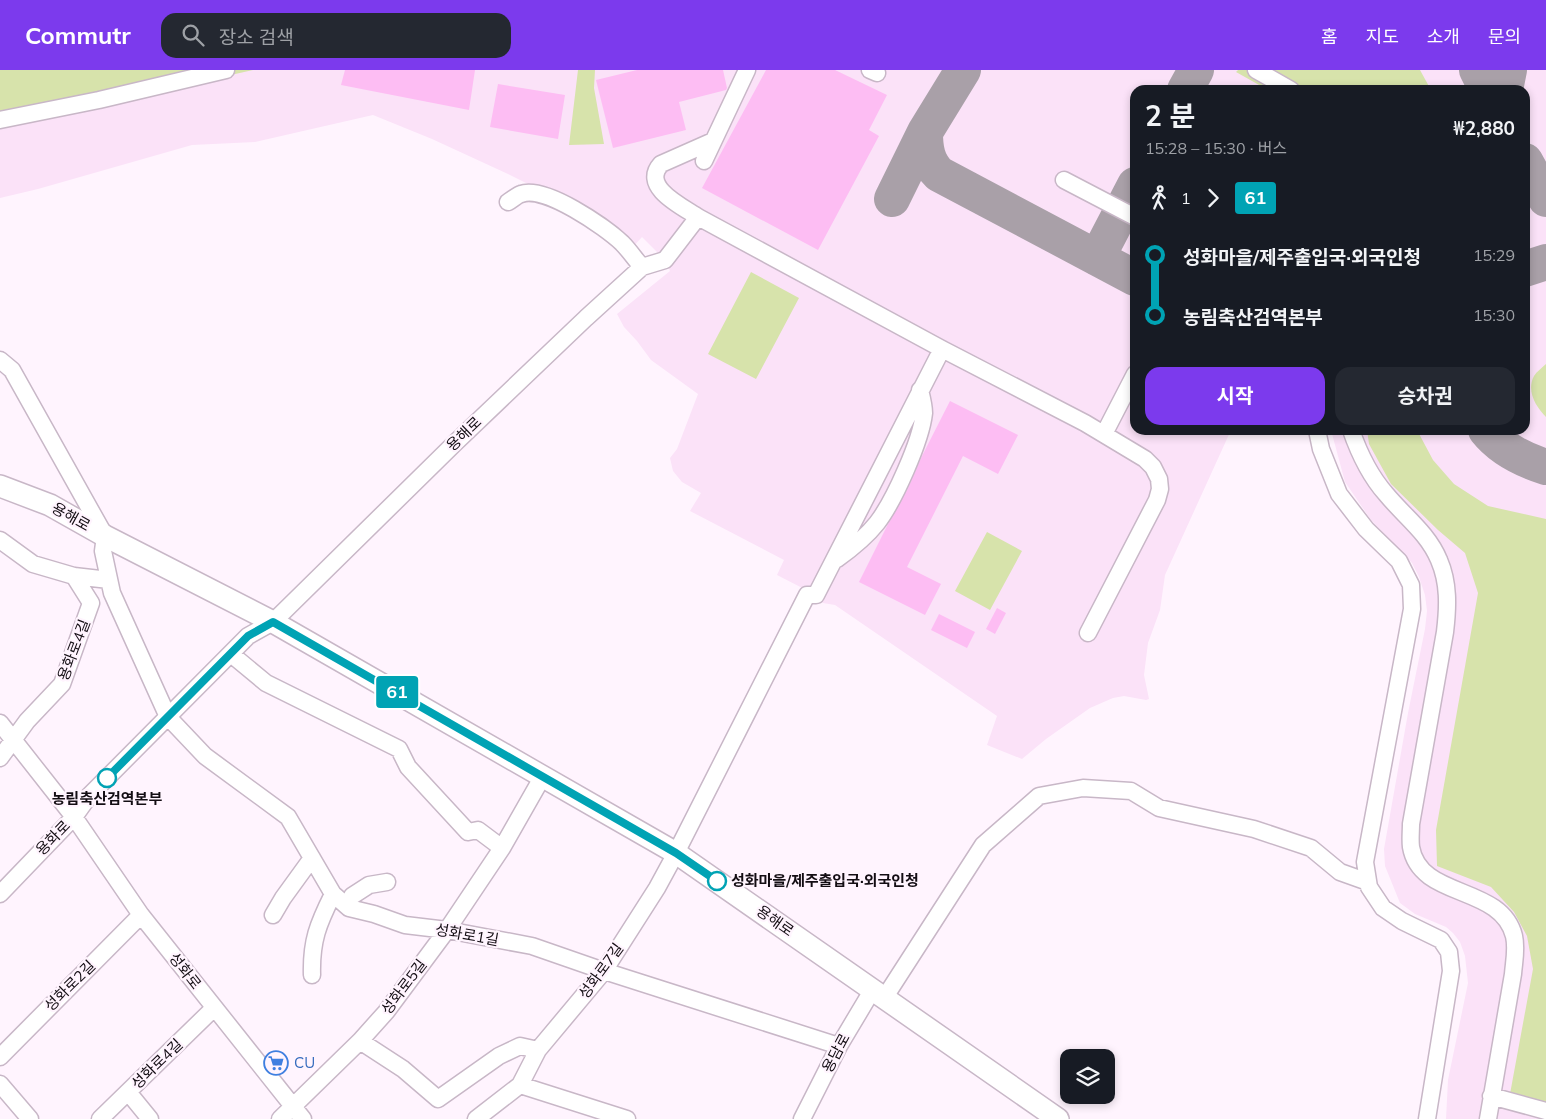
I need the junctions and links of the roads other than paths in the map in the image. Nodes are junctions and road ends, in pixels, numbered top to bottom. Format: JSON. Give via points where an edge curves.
{"nodes":[{"id":1,"x":226,"y":70,"type":"edge"},
{"id":2,"x":748,"y":70,"type":"edge"},
{"id":3,"x":1256,"y":70,"type":"edge"},
{"id":4,"x":1282,"y":85,"type":"edge"},
{"id":5,"x":0,"y":120,"type":"edge"},
{"id":6,"x":713,"y":141,"type":"junction"},
{"id":7,"x":704,"y":161,"type":"dead end"},
{"id":8,"x":1064,"y":180,"type":"dead end"},
{"id":9,"x":508,"y":202,"type":"dead end"},
{"id":10,"x":1130,"y":215,"type":"edge"},
{"id":11,"x":698,"y":217,"type":"junction"},
{"id":12,"x":642,"y":267,"type":"junction"},
{"id":13,"x":942,"y":349,"type":"junction"},
{"id":14,"x":0,"y":360,"type":"edge"},
{"id":15,"x":1130,"y":384,"type":"edge"},
{"id":16,"x":920,"y":390,"type":"junction"},
{"id":17,"x":1104,"y":434,"type":"junction"},
{"id":18,"x":1318,"y":435,"type":"edge"},
{"id":19,"x":1353,"y":435,"type":"edge"},
{"id":20,"x":0,"y":486,"type":"edge"},
{"id":21,"x":105,"y":536,"type":"junction"},
{"id":22,"x":0,"y":540,"type":"edge"},
{"id":23,"x":833,"y":562,"type":"junction"},
{"id":24,"x":74,"y":576,"type":"junction"},
{"id":25,"x":109,"y":580,"type":"junction"},
{"id":26,"x":273,"y":622,"type":"junction"},
{"id":27,"x":1088,"y":633,"type":"dead end"},
{"id":28,"x":231,"y":654,"type":"junction"},
{"id":29,"x":168,"y":717,"type":"junction"},
{"id":30,"x":0,"y":723,"type":"edge"},
{"id":31,"x":13,"y":741,"type":"junction"},
{"id":32,"x":0,"y":758,"type":"edge"},
{"id":33,"x":543,"y":776,"type":"junction"},
{"id":34,"x":74,"y":816,"type":"junction"},
{"id":35,"x":502,"y":848,"type":"junction"},
{"id":36,"x":676,"y":853,"type":"junction"},
{"id":37,"x":312,"y":858,"type":"junction"},
{"id":38,"x":387,"y":882,"type":"dead end"},
{"id":39,"x":1368,"y":882,"type":"junction"},
{"id":40,"x":0,"y":894,"type":"edge"},
{"id":41,"x":333,"y":894,"type":"junction"},
{"id":42,"x":349,"y":908,"type":"junction"},
{"id":43,"x":141,"y":915,"type":"junction"},
{"id":44,"x":273,"y":915,"type":"dead end"},
{"id":45,"x":447,"y":930,"type":"junction"},
{"id":46,"x":604,"y":971,"type":"junction"},
{"id":47,"x":312,"y":975,"type":"dead end"},
{"id":48,"x":879,"y":993,"type":"junction"},
{"id":49,"x":214,"y":1008,"type":"junction"},
{"id":50,"x":360,"y":1041,"type":"junction"},
{"id":51,"x":839,"y":1046,"type":"junction"},
{"id":52,"x":538,"y":1050,"type":"junction"},
{"id":53,"x":0,"y":1057,"type":"edge"},
{"id":54,"x":0,"y":1084,"type":"edge"},
{"id":55,"x":520,"y":1085,"type":"junction"},
{"id":56,"x":128,"y":1092,"type":"junction"},
{"id":57,"x":1491,"y":1096,"type":"junction"},
{"id":58,"x":1546,"y":1111,"type":"edge"},
{"id":59,"x":298,"y":1112,"type":"edge"},
{"id":60,"x":30,"y":1119,"type":"edge"},
{"id":61,"x":100,"y":1119,"type":"edge"},
{"id":62,"x":150,"y":1119,"type":"edge"},
{"id":63,"x":280,"y":1119,"type":"edge"},
{"id":64,"x":476,"y":1119,"type":"edge"},
{"id":65,"x":627,"y":1119,"type":"edge"},
{"id":66,"x":802,"y":1119,"type":"edge"},
{"id":67,"x":1058,"y":1119,"type":"edge"},
{"id":68,"x":1427,"y":1119,"type":"edge"},
{"id":69,"x":1488,"y":1119,"type":"edge"}],
"edges":[{"from":1,"to":5,"type":"street"},
{"from":2,"to":6,"type":"street"},
{"from":3,"to":4,"type":"street"},
{"from":6,"to":7,"type":"street"},
{"from":6,"to":11,"type":"street","via":[[660,164],[654,176],[662,192]]},
{"from":8,"to":10,"type":"street"},
{"from":9,"to":12,"type":"street","via":[[522,193],[543,194],[573,208],[622,244]]},
{"from":11,"to":12,"type":"street","name":"용해로","via":[[665,260]]},
{"from":11,"to":13,"type":"street"},
{"from":12,"to":26,"type":"street","name":"용해로","via":[[455,443]]},
{"from":13,"to":16,"type":"street"},
{"from":13,"to":17,"type":"street"},
{"from":14,"to":21,"type":"street","via":[[12,370]]},
{"from":15,"to":17,"type":"street"},
{"from":16,"to":23,"type":"street"},
{"from":16,"to":23,"type":"street","via":[[924,411],[921,432],[892,497],[877,523]]},
{"from":17,"to":27,"type":"street","via":[[1154,467],[1160,489]]},
{"from":18,"to":39,"type":"street","via":[[1339,494],[1366,529],[1399,561],[1411,585],[1412,609],[1365,862]]},
{"from":19,"to":57,"type":"street","via":[[1377,483],[1425,535],[1439,560],[1447,592],[1446,632],[1410,839],[1420,867],[1441,883],[1490,904],[1502,914],[1513,935],[1516,951],[1513,974]]},
{"from":20,"to":21,"type":"main road","name":"용해로","via":[[50,505]]},
{"from":21,"to":25,"type":"street","via":[[103,551]]},
{"from":21,"to":26,"type":"main road","name":"용해로"},
{"from":22,"to":24,"type":"street","via":[[33,564]]},
{"from":23,"to":36,"type":"street","name":"성화로7길","via":[[816,595],[807,595]]},
{"from":24,"to":25,"type":"street"},
{"from":24,"to":31,"type":"street","name":"용화로4길","via":[[91,602],[62,684]]},
{"from":25,"to":29,"type":"street"},
{"from":26,"to":28,"type":"street","name":"용화로","via":[[248,636]]},
{"from":26,"to":33,"type":"main road","name":"용해로"},
{"from":28,"to":29,"type":"street","name":"용화로"},
{"from":28,"to":35,"type":"street","via":[[266,683],[399,750],[408,767],[468,832],[478,830]]},
{"from":29,"to":34,"type":"street","name":"용화로","via":[[89,796]]},
{"from":29,"to":37,"type":"street","name":"성화로1길","via":[[205,756],[288,817]]},
{"from":30,"to":31,"type":"street"},
{"from":31,"to":32,"type":"street","name":"용화로4길"},
{"from":31,"to":34,"type":"street"},
{"from":33,"to":35,"type":"street","name":"성화로5길"},
{"from":33,"to":36,"type":"main road","name":"용해로"},
{"from":34,"to":40,"type":"street","name":"용화로"},
{"from":34,"to":43,"type":"street","name":"성화로"},
{"from":35,"to":45,"type":"street","name":"성화로5길"},
{"from":36,"to":46,"type":"street","name":"성화로7길"},
{"from":36,"to":48,"type":"main road","name":"용해로"},
{"from":37,"to":41,"type":"street","name":"성화로1길"},
{"from":37,"to":44,"type":"street"},
{"from":38,"to":42,"type":"street","via":[[369,885],[352,896]]},
{"from":39,"to":48,"type":"street","name":"용담로","via":[[1340,872],[1311,848],[1254,829],[1159,808],[1131,791],[1083,788],[1039,796],[983,845]]},
{"from":39,"to":68,"type":"street","via":[[1383,908],[1441,940],[1449,952],[1451,971]]},
{"from":41,"to":42,"type":"street","name":"성화로1길"},
{"from":41,"to":47,"type":"street","via":[[318,926],[312,953]]},
{"from":42,"to":45,"type":"street","name":"성화로1길","via":[[405,925]]},
{"from":43,"to":49,"type":"street","name":"성화로"},
{"from":43,"to":53,"type":"street","name":"성화로2길"},
{"from":45,"to":46,"type":"street","name":"성화로1길","via":[[532,946]]},
{"from":45,"to":50,"type":"street","name":"성화로5길","via":[[386,1012]]},
{"from":46,"to":51,"type":"street","name":"성화로1길"},
{"from":46,"to":52,"type":"street","name":"성화로7길"},
{"from":48,"to":51,"type":"street","name":"용담로"},
{"from":48,"to":67,"type":"main road","name":"용해로"},
{"from":49,"to":56,"type":"street","name":"성화로4길"},
{"from":49,"to":59,"type":"street","name":"성화로"},
{"from":50,"to":52,"type":"street","via":[[403,1069],[438,1099],[499,1056],[520,1046]]},
{"from":50,"to":59,"type":"street","name":"성화로5길"},
{"from":51,"to":66,"type":"street","name":"용담로"},
{"from":52,"to":55,"type":"street","name":"성화로7길"},
{"from":54,"to":60,"type":"street"},
{"from":55,"to":64,"type":"street","name":"성화로7길"},
{"from":55,"to":65,"type":"street"},
{"from":56,"to":61,"type":"street","name":"성화로4길"},
{"from":56,"to":62,"type":"street"},
{"from":57,"to":58,"type":"street"},
{"from":57,"to":69,"type":"street"},
{"from":59,"to":63,"type":"street","name":"성화로5길"}]}
